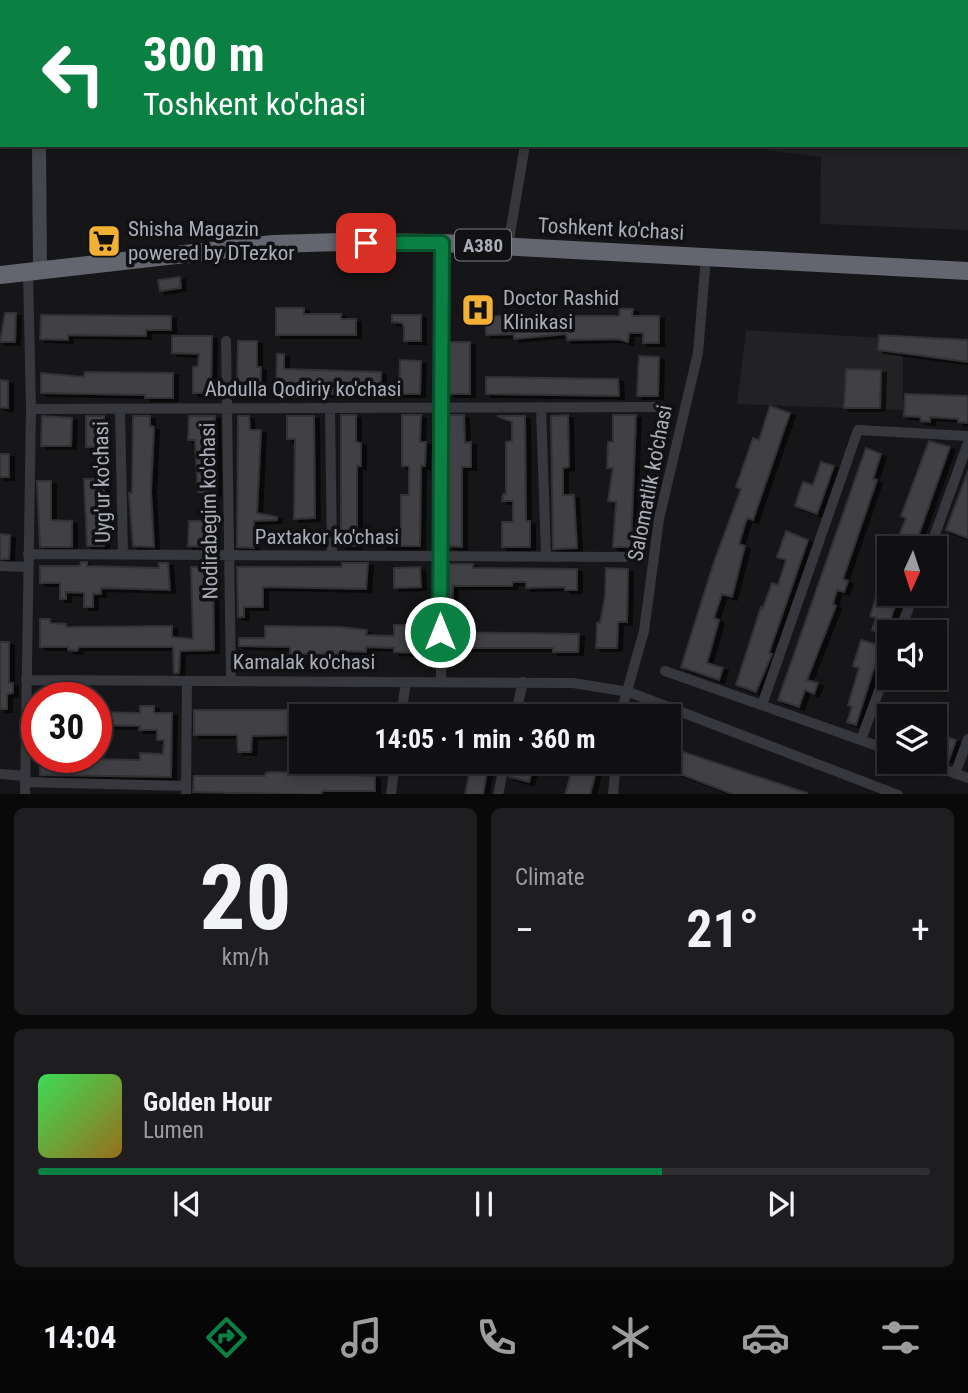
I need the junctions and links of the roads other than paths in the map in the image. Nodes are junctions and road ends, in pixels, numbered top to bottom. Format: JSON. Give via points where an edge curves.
{"nodes":[{"id":1,"x":39,"y":147,"type":"edge"},
{"id":2,"x":525,"y":147,"type":"edge"},
{"id":3,"x":442,"y":243,"type":"junction"},
{"id":4,"x":508,"y":246,"type":"junction"},
{"id":5,"x":706,"y":257,"type":"junction"},
{"id":6,"x":34,"y":271,"type":"junction"},
{"id":7,"x":968,"y":271,"type":"edge"},
{"id":8,"x":0,"y":275,"type":"edge"},
{"id":9,"x":226,"y":341,"type":"dead end"},
{"id":10,"x":541,"y":407,"type":"junction"},
{"id":11,"x":660,"y":407,"type":"dead end"},
{"id":12,"x":330,"y":408,"type":"junction"},
{"id":13,"x":439,"y":408,"type":"junction"},
{"id":14,"x":120,"y":409,"type":"junction"},
{"id":15,"x":226,"y":409,"type":"junction"},
{"id":16,"x":31,"y":410,"type":"junction"},
{"id":17,"x":968,"y":436,"type":"edge"},
{"id":18,"x":968,"y":443,"type":"edge"},
{"id":19,"x":934,"y":536,"type":"edge"},
{"id":20,"x":28,"y":554,"type":"junction"},
{"id":21,"x":123,"y":555,"type":"junction"},
{"id":22,"x":229,"y":556,"type":"junction"},
{"id":23,"x":332,"y":556,"type":"junction"},
{"id":24,"x":440,"y":556,"type":"junction"},
{"id":25,"x":546,"y":556,"type":"junction"},
{"id":26,"x":626,"y":556,"type":"dead end"},
{"id":27,"x":0,"y":566,"type":"edge"},
{"id":28,"x":28,"y":567,"type":"junction"},
{"id":29,"x":665,"y":671,"type":"dead end"},
{"id":30,"x":26,"y":680,"type":"junction"},
{"id":31,"x":187,"y":681,"type":"junction"},
{"id":32,"x":231,"y":681,"type":"junction"},
{"id":33,"x":406,"y":682,"type":"junction"},
{"id":34,"x":441,"y":682,"type":"junction"},
{"id":35,"x":523,"y":682,"type":"junction"},
{"id":36,"x":879,"y":690,"type":"edge"},
{"id":37,"x":629,"y":692,"type":"junction"},
{"id":38,"x":403,"y":704,"type":"edge"},
{"id":39,"x":518,"y":704,"type":"edge"},
{"id":40,"x":624,"y":704,"type":"edge"},
{"id":41,"x":762,"y":705,"type":"junction"},
{"id":42,"x":968,"y":739,"type":"edge"},
{"id":43,"x":861,"y":740,"type":"junction"},
{"id":44,"x":877,"y":746,"type":"edge"},
{"id":45,"x":947,"y":771,"type":"edge"},
{"id":46,"x":0,"y":774,"type":"edge"},
{"id":47,"x":393,"y":774,"type":"edge"},
{"id":48,"x":502,"y":774,"type":"edge"},
{"id":49,"x":615,"y":774,"type":"edge"},
{"id":50,"x":955,"y":774,"type":"junction"},
{"id":51,"x":968,"y":778,"type":"edge"},
{"id":52,"x":25,"y":779,"type":"junction"},
{"id":53,"x":186,"y":790,"type":"edge"},
{"id":54,"x":25,"y":794,"type":"edge"},
{"id":55,"x":391,"y":794,"type":"edge"},
{"id":56,"x":498,"y":794,"type":"edge"},
{"id":57,"x":613,"y":794,"type":"edge"},
{"id":58,"x":898,"y":794,"type":"edge"}],
"edges":[{"from":1,"to":6,"type":"street"},
{"from":2,"to":4,"type":"street"},
{"from":3,"to":4,"type":"highway","name":"Toshkent ko'chasi","number":"A380"},
{"from":3,"to":6,"type":"highway","name":"Toshkent ko'chasi","number":"A380","via":[[273,244]]},
{"from":3,"to":13,"type":"street"},
{"from":4,"to":5,"type":"highway","name":"Toshkent ko'chasi","number":"A380"},
{"from":5,"to":7,"type":"highway","name":"Toshkent ko'chasi","number":"A380"},
{"from":5,"to":37,"type":"street","name":"Salomatlik ko'chasi","via":[[698,354],[659,519],[644,631]]},
{"from":6,"to":8,"type":"highway","name":"Toshkent ko'chasi","number":"A380"},
{"from":6,"to":16,"type":"street"},
{"from":9,"to":15,"type":"street","name":"Nodirabegim ko'chasi"},
{"from":10,"to":11,"type":"street","name":"Abdulla Qodiriy ko'chasi"},
{"from":10,"to":13,"type":"street","name":"Abdulla Qodiriy ko'chasi"},
{"from":10,"to":25,"type":"street"},
{"from":12,"to":13,"type":"street","name":"Abdulla Qodiriy ko'chasi"},
{"from":12,"to":15,"type":"street","name":"Abdulla Qodiriy ko'chasi"},
{"from":12,"to":23,"type":"street"},
{"from":13,"to":24,"type":"street"},
{"from":14,"to":15,"type":"street","name":"Abdulla Qodiriy ko'chasi"},
{"from":14,"to":16,"type":"street","name":"Abdulla Qodiriy ko'chasi"},
{"from":14,"to":21,"type":"street","name":"Uyg'ur ko'chasi"},
{"from":15,"to":22,"type":"street","name":"Nodirabegim ko'chasi"},
{"from":16,"to":20,"type":"street"},
{"from":17,"to":41,"type":"street","via":[[858,430]]},
{"from":18,"to":19,"type":"street"},
{"from":20,"to":21,"type":"street","name":"Paxtakor ko'chasi"},
{"from":20,"to":28,"type":"street"},
{"from":21,"to":22,"type":"street","name":"Paxtakor ko'chasi"},
{"from":22,"to":23,"type":"street","name":"Paxtakor ko'chasi"},
{"from":22,"to":32,"type":"street","name":"Nodirabegim ko'chasi"},
{"from":23,"to":24,"type":"street","name":"Paxtakor ko'chasi"},
{"from":24,"to":25,"type":"street","name":"Paxtakor ko'chasi"},
{"from":24,"to":34,"type":"street"},
{"from":25,"to":26,"type":"street","name":"Paxtakor ko'chasi"},
{"from":27,"to":28,"type":"street"},
{"from":28,"to":30,"type":"street"},
{"from":29,"to":41,"type":"street"},
{"from":30,"to":31,"type":"street","name":"Kamalak ko'chasi"},
{"from":30,"to":52,"type":"street"},
{"from":31,"to":32,"type":"street","name":"Kamalak ko'chasi"},
{"from":31,"to":53,"type":"street"},
{"from":32,"to":33,"type":"street","name":"Kamalak ko'chasi"},
{"from":33,"to":34,"type":"street","name":"Kamalak ko'chasi"},
{"from":33,"to":38,"type":"street"},
{"from":34,"to":35,"type":"street","name":"Kamalak ko'chasi"},
{"from":35,"to":37,"type":"street","name":"Kamalak ko'chasi","via":[[573,682]]},
{"from":35,"to":39,"type":"street"},
{"from":36,"to":43,"type":"street"},
{"from":37,"to":40,"type":"street","name":"Salomatlik ko'chasi"},
{"from":37,"to":58,"type":"street","name":"Kamalak ko'chasi"},
{"from":41,"to":43,"type":"street"},
{"from":42,"to":50,"type":"street"},
{"from":43,"to":44,"type":"street"},
{"from":45,"to":50,"type":"street"},
{"from":46,"to":52,"type":"street"},
{"from":47,"to":55,"type":"street"},
{"from":48,"to":56,"type":"street"},
{"from":49,"to":57,"type":"street"},
{"from":50,"to":51,"type":"street"},
{"from":52,"to":53,"type":"street"},
{"from":52,"to":54,"type":"street"}]}
